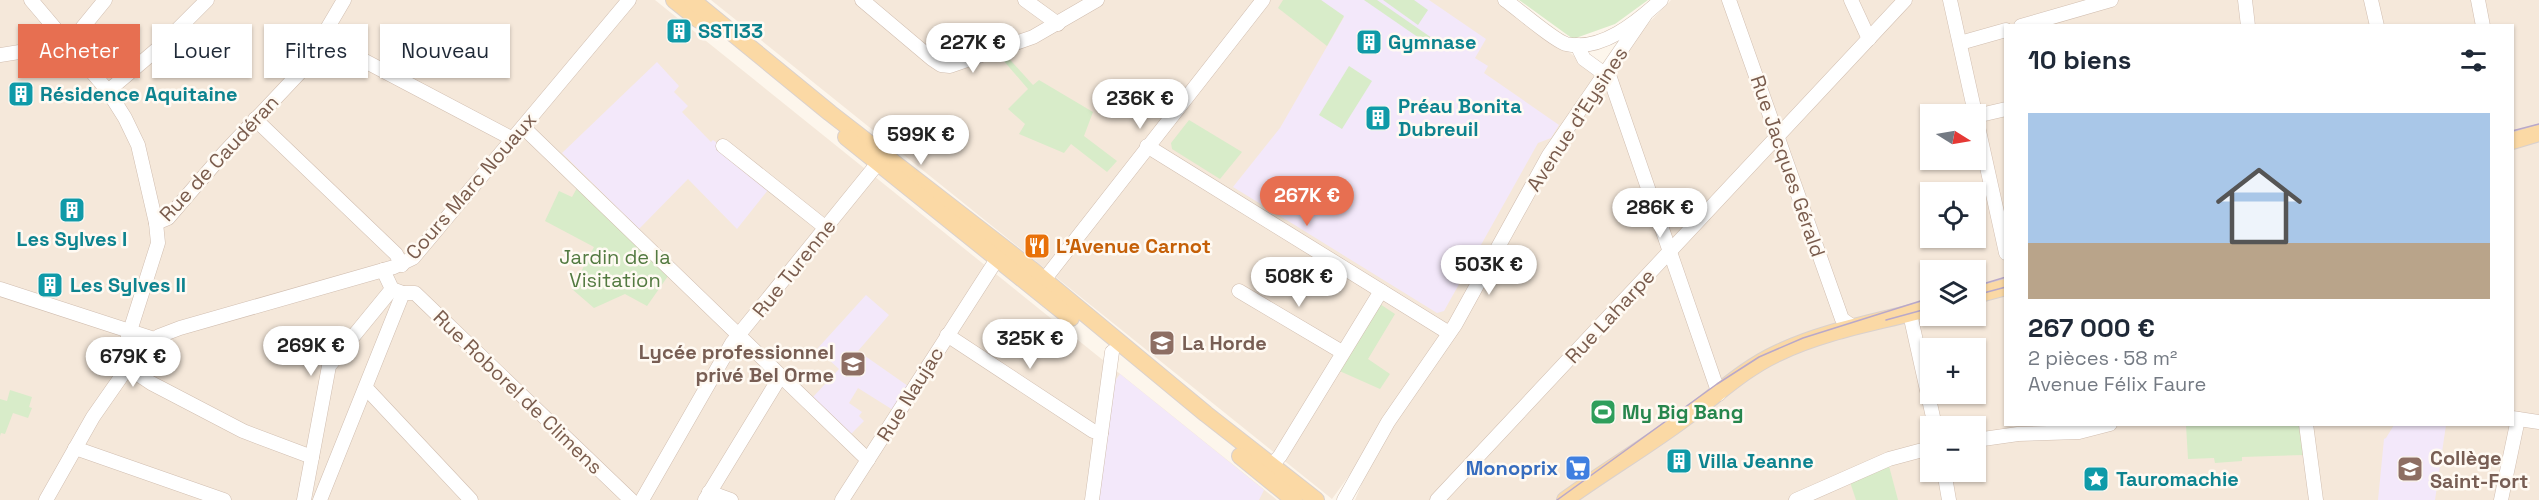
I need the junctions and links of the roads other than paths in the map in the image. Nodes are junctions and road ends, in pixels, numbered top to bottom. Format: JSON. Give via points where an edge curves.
{"nodes":[{"id":1,"x":31,"y":0,"type":"edge"},
{"id":2,"x":105,"y":0,"type":"edge"},
{"id":3,"x":207,"y":0,"type":"edge"},
{"id":4,"x":344,"y":0,"type":"edge"},
{"id":5,"x":629,"y":0,"type":"edge"},
{"id":6,"x":674,"y":0,"type":"edge"},
{"id":7,"x":692,"y":0,"type":"edge"},
{"id":8,"x":862,"y":0,"type":"edge"},
{"id":9,"x":1025,"y":0,"type":"edge"},
{"id":10,"x":1097,"y":0,"type":"edge"},
{"id":11,"x":1263,"y":0,"type":"edge"},
{"id":12,"x":1505,"y":0,"type":"edge"},
{"id":13,"x":1661,"y":0,"type":"edge"},
{"id":14,"x":1730,"y":0,"type":"edge"},
{"id":15,"x":1851,"y":0,"type":"edge"},
{"id":16,"x":1905,"y":0,"type":"edge"},
{"id":17,"x":1950,"y":0,"type":"edge"},
{"id":18,"x":2109,"y":0,"type":"edge"},
{"id":19,"x":2245,"y":0,"type":"edge"},
{"id":20,"x":2372,"y":0,"type":"edge"},
{"id":21,"x":2478,"y":0,"type":"edge"},
{"id":22,"x":1645,"y":15,"type":"junction"},
{"id":23,"x":52,"y":24,"type":"edge"},
{"id":24,"x":85,"y":24,"type":"edge"},
{"id":25,"x":331,"y":24,"type":"edge"},
{"id":26,"x":1058,"y":24,"type":"junction"},
{"id":27,"x":2028,"y":24,"type":"edge"},
{"id":28,"x":2248,"y":24,"type":"edge"},
{"id":29,"x":2377,"y":24,"type":"edge"},
{"id":30,"x":2483,"y":24,"type":"edge"},
{"id":31,"x":2004,"y":31,"type":"edge"},
{"id":32,"x":1869,"y":39,"type":"junction"},
{"id":33,"x":1960,"y":43,"type":"junction"},
{"id":34,"x":1577,"y":45,"type":"junction"},
{"id":35,"x":18,"y":52,"type":"edge"},
{"id":36,"x":0,"y":55,"type":"edge"},
{"id":37,"x":368,"y":63,"type":"edge"},
{"id":38,"x":1605,"y":74,"type":"junction"},
{"id":39,"x":97,"y":78,"type":"edge"},
{"id":40,"x":294,"y":78,"type":"edge"},
{"id":41,"x":108,"y":91,"type":"junction"},
{"id":42,"x":1973,"y":104,"type":"edge"},
{"id":43,"x":2004,"y":109,"type":"edge"},
{"id":44,"x":1986,"y":114,"type":"edge"},
{"id":45,"x":255,"y":119,"type":"junction"},
{"id":46,"x":523,"y":127,"type":"junction"},
{"id":47,"x":2539,"y":133,"type":"edge"},
{"id":48,"x":1778,"y":136,"type":"junction"},
{"id":49,"x":513,"y":139,"type":"junction"},
{"id":50,"x":2514,"y":139,"type":"edge"},
{"id":51,"x":723,"y":146,"type":"dead end"},
{"id":52,"x":1148,"y":146,"type":"junction"},
{"id":53,"x":1986,"y":162,"type":"edge"},
{"id":54,"x":878,"y":163,"type":"junction"},
{"id":55,"x":949,"y":203,"type":"junction"},
{"id":56,"x":156,"y":223,"type":"junction"},
{"id":57,"x":826,"y":228,"type":"junction"},
{"id":58,"x":2004,"y":244,"type":"edge"},
{"id":59,"x":1671,"y":251,"type":"junction"},
{"id":60,"x":997,"y":259,"type":"junction"},
{"id":61,"x":402,"y":265,"type":"junction"},
{"id":62,"x":383,"y":270,"type":"junction"},
{"id":63,"x":1043,"y":288,"type":"junction"},
{"id":64,"x":2004,"y":288,"type":"edge"},
{"id":65,"x":0,"y":289,"type":"edge"},
{"id":66,"x":398,"y":291,"type":"junction"},
{"id":67,"x":1239,"y":291,"type":"dead end"},
{"id":68,"x":1381,"y":291,"type":"junction"},
{"id":69,"x":1986,"y":292,"type":"edge"},
{"id":70,"x":1920,"y":311,"type":"edge"},
{"id":71,"x":1910,"y":314,"type":"junction"},
{"id":72,"x":1853,"y":327,"type":"junction"},
{"id":73,"x":130,"y":332,"type":"junction"},
{"id":74,"x":1449,"y":333,"type":"junction"},
{"id":75,"x":947,"y":335,"type":"junction"},
{"id":76,"x":159,"y":336,"type":"junction"},
{"id":77,"x":738,"y":336,"type":"junction"},
{"id":78,"x":1112,"y":352,"type":"junction"},
{"id":79,"x":1342,"y":352,"type":"junction"},
{"id":80,"x":127,"y":368,"type":"junction"},
{"id":81,"x":780,"y":377,"type":"junction"},
{"id":82,"x":366,"y":388,"type":"junction"},
{"id":83,"x":1719,"y":394,"type":"junction"},
{"id":84,"x":1933,"y":416,"type":"edge"},
{"id":85,"x":2515,"y":418,"type":"edge"},
{"id":86,"x":2539,"y":422,"type":"edge"},
{"id":87,"x":2102,"y":426,"type":"edge"},
{"id":88,"x":2306,"y":426,"type":"edge"},
{"id":89,"x":2514,"y":426,"type":"edge"},
{"id":90,"x":1101,"y":433,"type":"junction"},
{"id":91,"x":1986,"y":439,"type":"edge"},
{"id":92,"x":75,"y":448,"type":"junction"},
{"id":93,"x":1920,"y":451,"type":"edge"},
{"id":94,"x":312,"y":457,"type":"junction"},
{"id":95,"x":868,"y":460,"type":"junction"},
{"id":96,"x":1247,"y":461,"type":"junction"},
{"id":97,"x":1271,"y":466,"type":"junction"},
{"id":98,"x":1946,"y":482,"type":"edge"},
{"id":99,"x":707,"y":496,"type":"edge"},
{"id":100,"x":46,"y":500,"type":"edge"},
{"id":101,"x":224,"y":500,"type":"edge"},
{"id":102,"x":304,"y":500,"type":"edge"},
{"id":103,"x":320,"y":500,"type":"edge"},
{"id":104,"x":471,"y":500,"type":"edge"},
{"id":105,"x":631,"y":500,"type":"edge"},
{"id":106,"x":642,"y":500,"type":"edge"},
{"id":107,"x":731,"y":500,"type":"edge"},
{"id":108,"x":842,"y":500,"type":"edge"},
{"id":109,"x":1092,"y":500,"type":"edge"},
{"id":110,"x":1294,"y":500,"type":"edge"},
{"id":111,"x":1305,"y":500,"type":"edge"},
{"id":112,"x":1317,"y":500,"type":"edge"},
{"id":113,"x":1344,"y":500,"type":"edge"},
{"id":114,"x":1437,"y":500,"type":"edge"},
{"id":115,"x":1565,"y":500,"type":"edge"},
{"id":116,"x":1796,"y":500,"type":"edge"},
{"id":117,"x":1949,"y":500,"type":"edge"},
{"id":118,"x":2316,"y":500,"type":"edge"},
{"id":119,"x":2501,"y":500,"type":"edge"}],
"edges":[{"from":1,"to":23,"type":"street"},
{"from":2,"to":24,"type":"street"},
{"from":3,"to":41,"type":"street"},
{"from":4,"to":25,"type":"street","name":"Rue de Caudéran"},
{"from":5,"to":46,"type":"street","name":"Cours Marc Nouaux"},
{"from":6,"to":54,"type":"main road"},
{"from":7,"to":55,"type":"main road"},
{"from":8,"to":26,"type":"street","via":[[941,65],[950,66]]},
{"from":9,"to":26,"type":"street"},
{"from":10,"to":26,"type":"street"},
{"from":11,"to":52,"type":"street"},
{"from":12,"to":34,"type":"street","via":[[1564,43]]},
{"from":13,"to":22,"type":"street","name":"Avenue d'Eysines"},
{"from":14,"to":48,"type":"street","name":"Rue Jacques Gérald"},
{"from":15,"to":32,"type":"street"},
{"from":16,"to":32,"type":"street","name":"Rue Laharpe"},
{"from":17,"to":33,"type":"street"},
{"from":18,"to":27,"type":"street"},
{"from":19,"to":28,"type":"street"},
{"from":20,"to":29,"type":"street"},
{"from":21,"to":30,"type":"street"},
{"from":22,"to":34,"type":"street","name":"Avenue d'Eysines","via":[[1596,43]]},
{"from":22,"to":38,"type":"street","name":"Avenue d'Eysines"},
{"from":31,"to":33,"type":"street"},
{"from":32,"to":48,"type":"street","name":"Rue Laharpe"},
{"from":33,"to":42,"type":"street"},
{"from":34,"to":38,"type":"street","via":[[1584,59]]},
{"from":35,"to":36,"type":"street"},
{"from":37,"to":49,"type":"street"},
{"from":38,"to":59,"type":"street","via":[[1610,78]]},
{"from":38,"to":74,"type":"street","name":"Avenue d'Eysines","via":[[1549,155]]},
{"from":39,"to":41,"type":"street"},
{"from":40,"to":45,"type":"street","name":"Rue de Caudéran"},
{"from":41,"to":56,"type":"street","via":[[138,145]]},
{"from":43,"to":44,"type":"street"},
{"from":45,"to":56,"type":"street","name":"Rue de Caudéran","via":[[168,218]]},
{"from":45,"to":61,"type":"street","via":[[396,254]]},
{"from":46,"to":49,"type":"street","name":"Cours Marc Nouaux"},
{"from":46,"to":77,"type":"street"},
{"from":47,"to":50,"type":"main road"},
{"from":48,"to":59,"type":"street","name":"Rue Laharpe"},
{"from":48,"to":72,"type":"street","name":"Rue Jacques Gérald","via":[[1843,321]]},
{"from":49,"to":61,"type":"street","name":"Cours Marc Nouaux","via":[[422,248]]},
{"from":51,"to":57,"type":"street"},
{"from":52,"to":63,"type":"street"},
{"from":52,"to":68,"type":"street"},
{"from":53,"to":58,"type":"street"},
{"from":54,"to":55,"type":"street","via":[[897,169]]},
{"from":54,"to":57,"type":"street","name":"Rue Turenne"},
{"from":54,"to":60,"type":"main road"},
{"from":55,"to":63,"type":"main road"},
{"from":56,"to":73,"type":"street","name":"Rue de Caudéran","via":[[158,243],[154,262]]},
{"from":57,"to":77,"type":"street","name":"Rue Turenne"},
{"from":59,"to":83,"type":"street"},
{"from":59,"to":114,"type":"street","name":"Rue Laharpe"},
{"from":60,"to":63,"type":"main road"},
{"from":60,"to":75,"type":"street","name":"Rue Naujac"},
{"from":61,"to":62,"type":"street","name":"Cours Marc Nouaux"},
{"from":62,"to":66,"type":"street"},
{"from":62,"to":76,"type":"street","name":"Cours Marc Nouaux"},
{"from":63,"to":78,"type":"main road"},
{"from":63,"to":97,"type":"main road"},
{"from":64,"to":69,"type":"main road"},
{"from":65,"to":73,"type":"street"},
{"from":66,"to":82,"type":"street"},
{"from":66,"to":94,"type":"street","via":[[329,366]]},
{"from":66,"to":105,"type":"street","name":"Rue Roborel de Climens","via":[[415,293]]},
{"from":67,"to":79,"type":"street"},
{"from":68,"to":74,"type":"street"},
{"from":68,"to":79,"type":"street"},
{"from":70,"to":71,"type":"main road"},
{"from":71,"to":72,"type":"main road"},
{"from":71,"to":84,"type":"street"},
{"from":72,"to":83,"type":"main road","via":[[1772,356],[1742,373]]},
{"from":73,"to":76,"type":"street"},
{"from":73,"to":80,"type":"street","name":"Rue de Caudéran","via":[[123,353]]},
{"from":74,"to":113,"type":"street","name":"Avenue d'Eysines","via":[[1388,422]]},
{"from":75,"to":90,"type":"street"},
{"from":75,"to":95,"type":"street","name":"Rue Naujac"},
{"from":76,"to":80,"type":"street","via":[[140,350]]},
{"from":77,"to":81,"type":"street"},
{"from":77,"to":106,"type":"street","name":"Rue Turenne"},
{"from":78,"to":90,"type":"street"},
{"from":78,"to":96,"type":"main road"},
{"from":79,"to":97,"type":"street"},
{"from":80,"to":92,"type":"street"},
{"from":80,"to":94,"type":"street","via":[[243,431]]},
{"from":81,"to":95,"type":"street"},
{"from":81,"to":99,"type":"street"},
{"from":82,"to":103,"type":"street"},
{"from":82,"to":104,"type":"street"},
{"from":83,"to":115,"type":"main road"},
{"from":85,"to":86,"type":"street"},
{"from":87,"to":91,"type":"street","via":[[2079,432]]},
{"from":88,"to":118,"type":"street"},
{"from":89,"to":119,"type":"street"},
{"from":90,"to":109,"type":"street"},
{"from":92,"to":100,"type":"street"},
{"from":92,"to":101,"type":"street"},
{"from":93,"to":116,"type":"street","via":[[1889,459]]},
{"from":94,"to":102,"type":"street"},
{"from":95,"to":108,"type":"street","name":"Rue Naujac"},
{"from":96,"to":110,"type":"main road"},
{"from":96,"to":111,"type":"street"},
{"from":97,"to":112,"type":"main road"},
{"from":98,"to":117,"type":"street"},
{"from":99,"to":107,"type":"street"}]}
